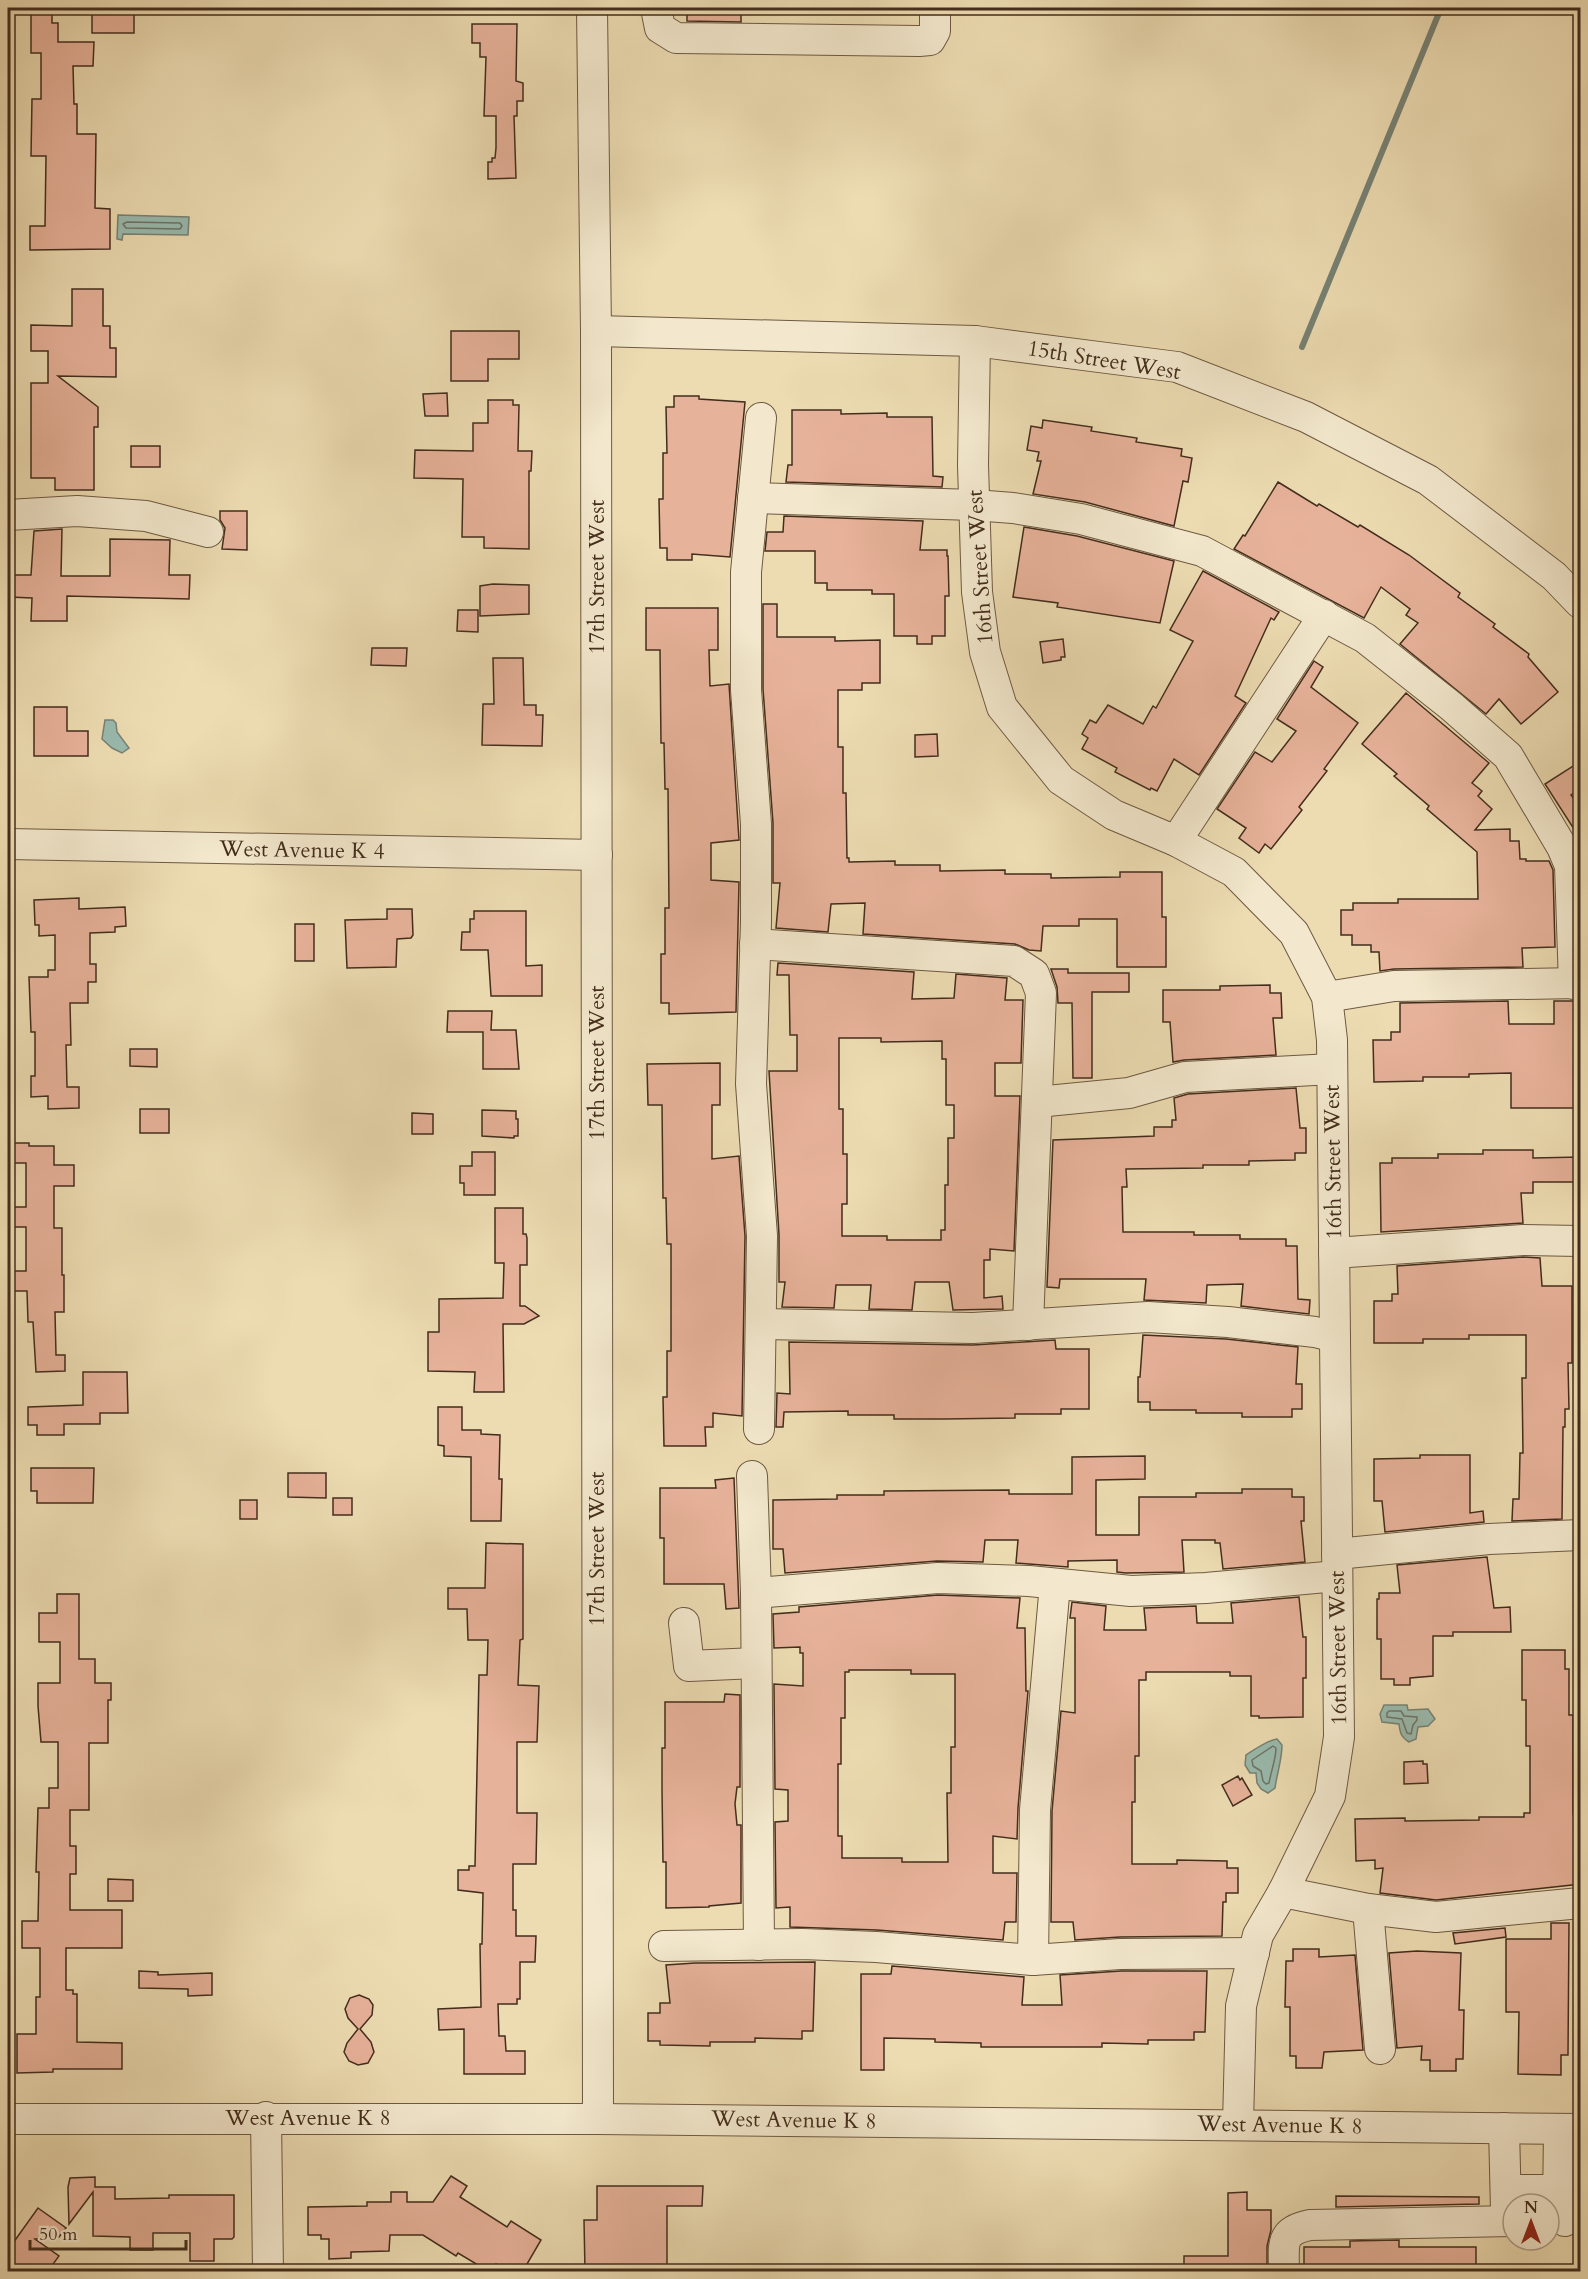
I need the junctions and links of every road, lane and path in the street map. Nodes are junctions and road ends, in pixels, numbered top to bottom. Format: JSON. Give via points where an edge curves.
{"nodes":[{"id":1,"x":592,"y":8,"type":"edge"},
{"id":2,"x":656,"y":8,"type":"edge"},
{"id":3,"x":935,"y":8,"type":"edge"},
{"id":4,"x":596,"y":331,"type":"junction"},
{"id":5,"x":975,"y":341,"type":"junction"},
{"id":6,"x":761,"y":418,"type":"dead end"},
{"id":7,"x":753,"y":498,"type":"junction"},
{"id":8,"x":974,"y":505,"type":"junction"},
{"id":9,"x":8,"y":515,"type":"edge"},
{"id":10,"x":208,"y":532,"type":"dead end"},
{"id":11,"x":1581,"y":603,"type":"edge"},
{"id":12,"x":1324,"y":615,"type":"junction"},
{"id":13,"x":1176,"y":841,"type":"junction"},
{"id":14,"x":8,"y":844,"type":"edge"},
{"id":15,"x":597,"y":855,"type":"junction"},
{"id":16,"x":755,"y":944,"type":"junction"},
{"id":17,"x":1577,"y":984,"type":"edge"},
{"id":18,"x":1327,"y":997,"type":"junction"},
{"id":19,"x":1332,"y":1069,"type":"junction"},
{"id":20,"x":1037,"y":1102,"type":"junction"},
{"id":21,"x":1581,"y":1241,"type":"edge"},
{"id":22,"x":1334,"y":1253,"type":"junction"},
{"id":23,"x":762,"y":1324,"type":"junction"},
{"id":24,"x":1028,"y":1325,"type":"junction"},
{"id":25,"x":1335,"y":1337,"type":"junction"},
{"id":26,"x":759,"y":1429,"type":"dead end"},
{"id":27,"x":752,"y":1476,"type":"dead end"},
{"id":28,"x":1581,"y":1535,"type":"edge"},
{"id":29,"x":1337,"y":1565,"type":"junction"},
{"id":30,"x":1055,"y":1584,"type":"junction"},
{"id":31,"x":756,"y":1593,"type":"junction"},
{"id":32,"x":684,"y":1623,"type":"dead end"},
{"id":33,"x":756,"y":1663,"type":"junction"},
{"id":34,"x":1283,"y":1892,"type":"junction"},
{"id":35,"x":1581,"y":1903,"type":"edge"},
{"id":36,"x":1368,"y":1909,"type":"junction"},
{"id":37,"x":759,"y":1945,"type":"junction"},
{"id":38,"x":664,"y":1946,"type":"dead end"},
{"id":39,"x":1254,"y":1953,"type":"junction"},
{"id":40,"x":1033,"y":1960,"type":"junction"},
{"id":41,"x":1380,"y":2049,"type":"dead end"},
{"id":42,"x":266,"y":2117,"type":"junction"},
{"id":43,"x":8,"y":2119,"type":"edge"},
{"id":44,"x":598,"y":2119,"type":"junction"},
{"id":45,"x":1238,"y":2124,"type":"junction"},
{"id":46,"x":1504,"y":2128,"type":"junction"},
{"id":47,"x":1570,"y":2129,"type":"edge"},
{"id":48,"x":1506,"y":2190,"type":"joint"},
{"id":49,"x":1558,"y":2190,"type":"junction"},
{"id":50,"x":1501,"y":2221,"type":"edge"},
{"id":51,"x":1565,"y":2222,"type":"edge"},
{"id":52,"x":268,"y":2271,"type":"edge"},
{"id":53,"x":1284,"y":2271,"type":"edge"}],
"edges":[{"from":1,"to":4,"type":"street","name":"17th Street West"},
{"from":2,"to":3,"type":"street","via":[[660,28],[676,38],[919,41],[930,40],[935,31]]},
{"from":4,"to":5,"type":"street","name":"15th Street West"},
{"from":4,"to":15,"type":"street","name":"17th Street West"},
{"from":5,"to":8,"type":"street","name":"16th Street West"},
{"from":5,"to":11,"type":"street","name":"15th Street West","via":[[1177,367],[1306,417],[1428,480],[1554,576]]},
{"from":6,"to":7,"type":"street"},
{"from":7,"to":8,"type":"street"},
{"from":7,"to":16,"type":"street","via":[[746,572],[746,690],[756,824]]},
{"from":8,"to":12,"type":"street","via":[[1081,519],[1202,551]]},
{"from":8,"to":13,"type":"street","name":"16th Street West","via":[[977,592],[985,652],[1002,707],[1062,780],[1114,815]]},
{"from":9,"to":10,"type":"street","via":[[77,511],[146,516]]},
{"from":12,"to":13,"type":"street"},
{"from":12,"to":17,"type":"street","via":[[1365,638],[1508,756],[1570,866]]},
{"from":13,"to":18,"type":"street","name":"16th Street West","via":[[1234,872],[1294,933]]},
{"from":14,"to":15,"type":"street","name":"West Avenue K 4"},
{"from":15,"to":44,"type":"street","name":"17th Street West"},
{"from":16,"to":20,"type":"street","via":[[1014,962],[1034,974],[1041,993]]},
{"from":16,"to":23,"type":"street","via":[[751,1084],[762,1236]]},
{"from":17,"to":18,"type":"street","via":[[1394,986]]},
{"from":18,"to":19,"type":"street","name":"16th Street West"},
{"from":19,"to":20,"type":"street","via":[[1185,1077],[1129,1093]]},
{"from":19,"to":22,"type":"street","name":"16th Street West"},
{"from":20,"to":24,"type":"street"},
{"from":21,"to":22,"type":"street","via":[[1523,1240]]},
{"from":22,"to":25,"type":"street","name":"16th Street West"},
{"from":23,"to":24,"type":"street","via":[[974,1328]]},
{"from":23,"to":26,"type":"street"},
{"from":24,"to":25,"type":"street","via":[[1148,1317],[1228,1322]]},
{"from":25,"to":29,"type":"street","name":"16th Street West"},
{"from":27,"to":31,"type":"street"},
{"from":28,"to":29,"type":"street","via":[[1489,1539]]},
{"from":29,"to":30,"type":"street","via":[[1206,1588],[1131,1591]]},
{"from":29,"to":34,"type":"street","name":"16th Street West","via":[[1339,1737],[1330,1796]]},
{"from":30,"to":31,"type":"street","via":[[938,1578]]},
{"from":30,"to":40,"type":"street","via":[[1035,1810]]},
{"from":31,"to":33,"type":"street"},
{"from":32,"to":33,"type":"street","via":[[689,1666]]},
{"from":33,"to":37,"type":"street"},
{"from":34,"to":36,"type":"street"},
{"from":34,"to":39,"type":"street","name":"16th Street West","via":[[1258,1935]]},
{"from":35,"to":36,"type":"street","via":[[1436,1917]]},
{"from":36,"to":41,"type":"street"},
{"from":37,"to":38,"type":"street"},
{"from":37,"to":40,"type":"street","via":[[876,1947]]},
{"from":39,"to":40,"type":"street","via":[[1120,1954]]},
{"from":39,"to":45,"type":"street","name":"16th Street West","via":[[1241,2006]]},
{"from":42,"to":43,"type":"street","name":"West Avenue K 8"},
{"from":42,"to":44,"type":"street","name":"West Avenue K 8"},
{"from":42,"to":52,"type":"street"},
{"from":44,"to":45,"type":"street","name":"West Avenue K 8"},
{"from":45,"to":46,"type":"street","name":"West Avenue K 8"},
{"from":46,"to":47,"type":"street","name":"West Avenue K 8"},
{"from":46,"to":48,"type":"street"},
{"from":47,"to":49,"type":"street"},
{"from":48,"to":49,"type":"street"},
{"from":49,"to":51,"type":"street","via":[[1558,2209]]},
{"from":50,"to":53,"type":"street","via":[[1298,2227],[1289,2232],[1284,2242]]}]}
